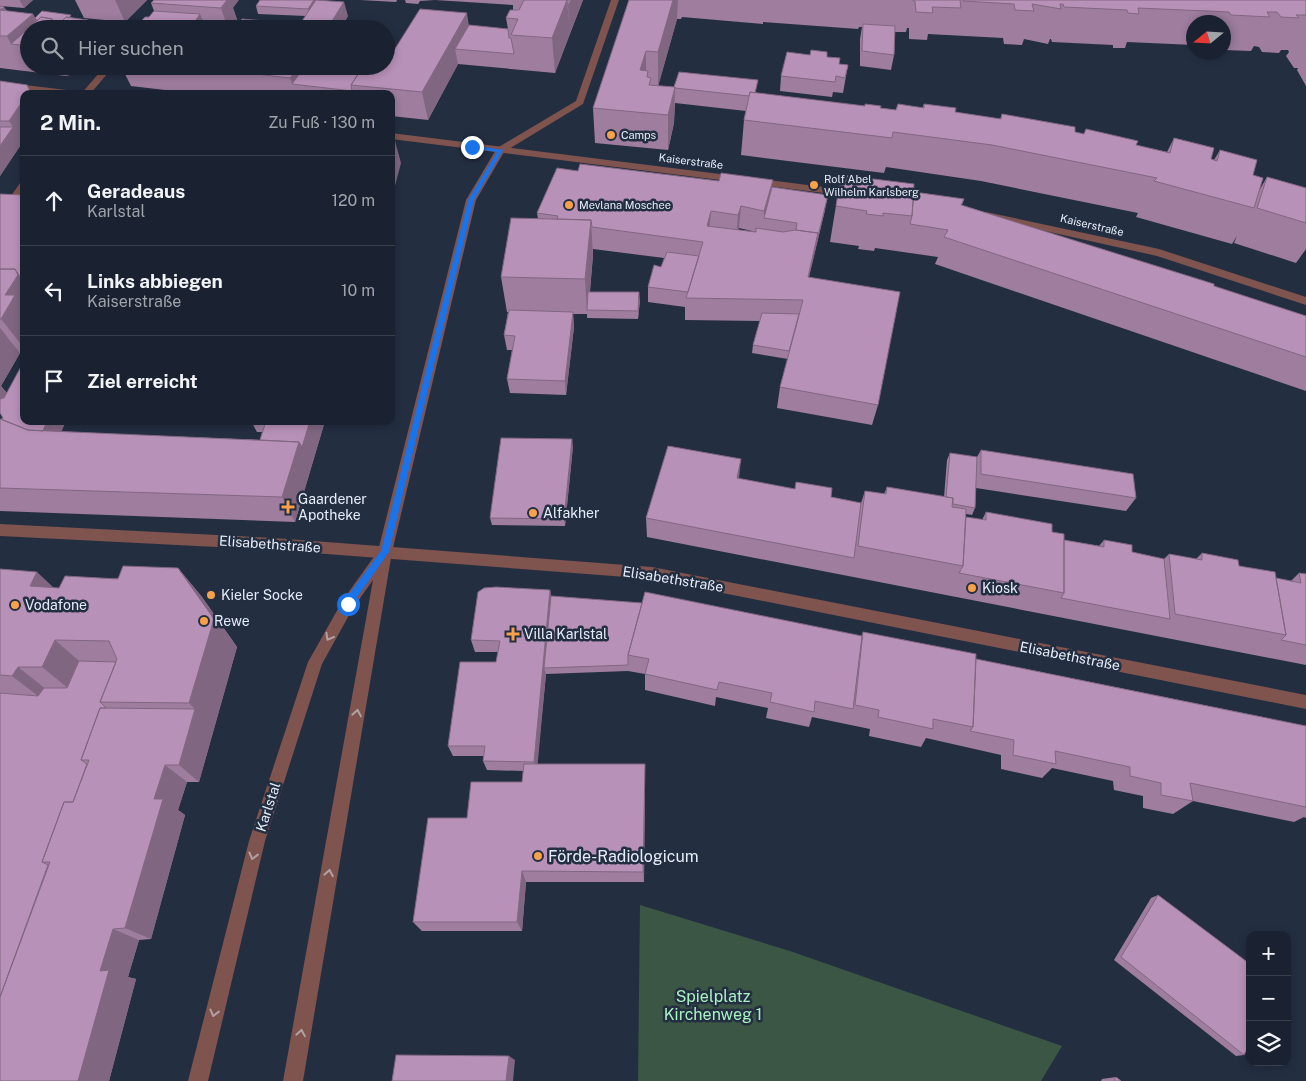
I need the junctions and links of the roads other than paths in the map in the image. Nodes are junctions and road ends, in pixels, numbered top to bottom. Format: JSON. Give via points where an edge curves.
{"nodes":[{"id":1,"x":615,"y":0,"type":"edge"},
{"id":2,"x":102,"y":75,"type":"edge"},
{"id":3,"x":0,"y":85,"type":"edge"},
{"id":4,"x":42,"y":90,"type":"edge"},
{"id":5,"x":89,"y":90,"type":"edge"},
{"id":6,"x":395,"y":137,"type":"edge"},
{"id":7,"x":500,"y":150,"type":"junction"},
{"id":8,"x":20,"y":191,"type":"edge"},
{"id":9,"x":869,"y":196,"type":"edge"},
{"id":10,"x":976,"y":212,"type":"edge"},
{"id":11,"x":0,"y":220,"type":"edge"},
{"id":12,"x":1306,"y":301,"type":"edge"},
{"id":13,"x":0,"y":530,"type":"edge"},
{"id":14,"x":385,"y":552,"type":"junction"},
{"id":15,"x":1306,"y":702,"type":"edge"},
{"id":16,"x":198,"y":1081,"type":"edge"},
{"id":17,"x":293,"y":1081,"type":"edge"}],
"edges":[{"from":1,"to":7,"type":"street","via":[[580,102]]},
{"from":2,"to":5,"type":"street"},
{"from":3,"to":4,"type":"street"},
{"from":6,"to":7,"type":"street","name":"Kaiserstraße"},
{"from":7,"to":9,"type":"street","name":"Kaiserstraße"},
{"from":7,"to":14,"type":"street","name":"Karlstal","via":[[471,200]]},
{"from":8,"to":11,"type":"street"},
{"from":10,"to":12,"type":"street","name":"Kaiserstraße","via":[[1159,253]]},
{"from":13,"to":14,"type":"street","name":"Elisabethstraße"},
{"from":14,"to":15,"type":"street","name":"Elisabethstraße","via":[[652,573]]},
{"from":14,"to":16,"type":"street","name":"Karlstal","one_way":true,"via":[[348,604],[315,662],[257,841]]},
{"from":17,"to":14,"type":"street","name":"Karlstal","one_way":true}]}
